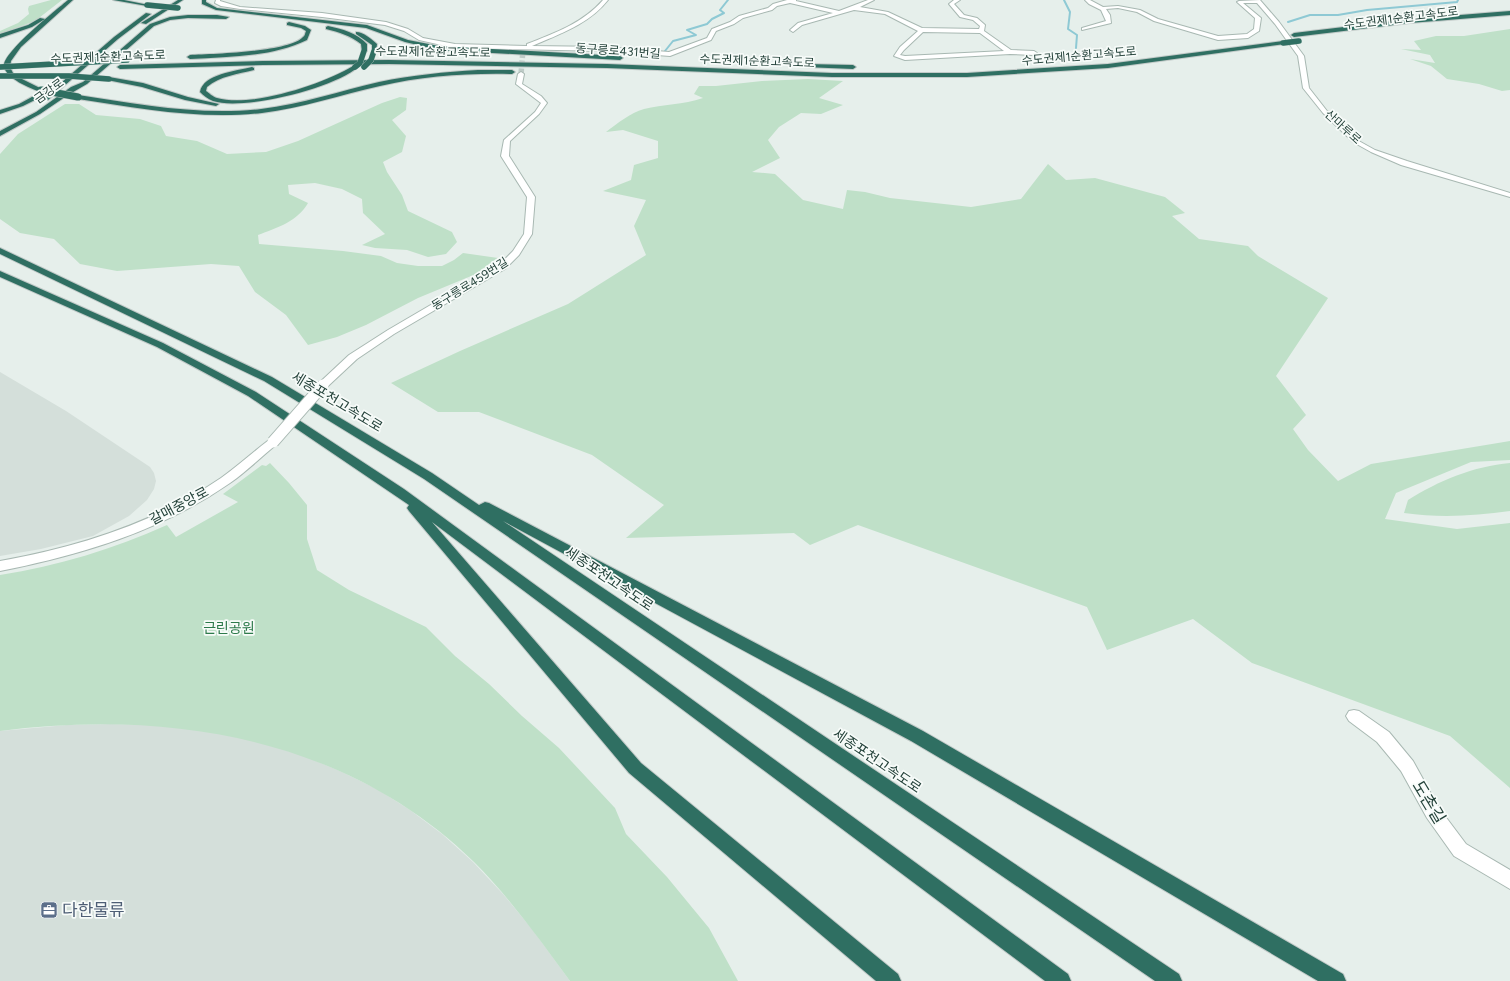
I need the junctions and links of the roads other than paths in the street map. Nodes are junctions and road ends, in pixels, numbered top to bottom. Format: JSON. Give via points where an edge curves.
{"nodes":[{"id":1,"x":70,"y":0,"type":"edge"},
{"id":2,"x":115,"y":0,"type":"edge"},
{"id":3,"x":167,"y":0,"type":"edge"},
{"id":4,"x":174,"y":0,"type":"edge"},
{"id":5,"x":181,"y":0,"type":"edge"},
{"id":6,"x":204,"y":0,"type":"edge"},
{"id":7,"x":218,"y":0,"type":"edge"},
{"id":8,"x":606,"y":0,"type":"edge"},
{"id":9,"x":872,"y":0,"type":"edge"},
{"id":10,"x":958,"y":0,"type":"edge"},
{"id":11,"x":1087,"y":0,"type":"edge"},
{"id":12,"x":1120,"y":0,"type":"edge"},
{"id":13,"x":791,"y":1,"type":"edge"},
{"id":14,"x":864,"y":1,"type":"edge"},
{"id":15,"x":1257,"y":1,"type":"edge"},
{"id":16,"x":1118,"y":7,"type":"junction"},
{"id":17,"x":854,"y":8,"type":"junction"},
{"id":18,"x":1104,"y":8,"type":"junction"},
{"id":19,"x":1499,"y":8,"type":"dead end"},
{"id":20,"x":185,"y":9,"type":"dead end"},
{"id":21,"x":192,"y":10,"type":"dead end"},
{"id":22,"x":1510,"y":12,"type":"edge"},
{"id":23,"x":838,"y":13,"type":"junction"},
{"id":24,"x":271,"y":16,"type":"junction"},
{"id":25,"x":234,"y":18,"type":"dead end"},
{"id":26,"x":1510,"y":18,"type":"edge"},
{"id":27,"x":243,"y":19,"type":"dead end"},
{"id":28,"x":297,"y":19,"type":"junction"},
{"id":29,"x":1425,"y":20,"type":"junction"},
{"id":30,"x":278,"y":23,"type":"junction"},
{"id":31,"x":1433,"y":26,"type":"dead end"},
{"id":32,"x":1084,"y":29,"type":"dead end"},
{"id":33,"x":793,"y":30,"type":"dead end"},
{"id":34,"x":921,"y":30,"type":"junction"},
{"id":35,"x":981,"y":30,"type":"junction"},
{"id":36,"x":2,"y":35,"type":"edge"},
{"id":37,"x":1277,"y":36,"type":"dead end"},
{"id":38,"x":116,"y":38,"type":"junction"},
{"id":39,"x":1256,"y":40,"type":"dead end"},
{"id":40,"x":1307,"y":40,"type":"dead end"},
{"id":41,"x":523,"y":48,"type":"junction"},
{"id":42,"x":1169,"y":51,"type":"dead end"},
{"id":43,"x":1010,"y":52,"type":"junction"},
{"id":44,"x":1034,"y":53,"type":"dead end"},
{"id":45,"x":398,"y":55,"type":"dead end"},
{"id":46,"x":453,"y":56,"type":"dead end"},
{"id":47,"x":186,"y":57,"type":"dead end"},
{"id":48,"x":1076,"y":61,"type":"dead end"},
{"id":49,"x":389,"y":62,"type":"junction"},
{"id":50,"x":796,"y":65,"type":"dead end"},
{"id":51,"x":1013,"y":65,"type":"dead end"},
{"id":52,"x":0,"y":67,"type":"edge"},
{"id":53,"x":858,"y":67,"type":"dead end"},
{"id":54,"x":540,"y":72,"type":"dead end"},
{"id":55,"x":759,"y":72,"type":"junction"},
{"id":56,"x":523,"y":73,"type":"joint"},
{"id":57,"x":0,"y":75,"type":"edge"},
{"id":58,"x":68,"y":79,"type":"junction"},
{"id":59,"x":67,"y":93,"type":"junction"},
{"id":60,"x":0,"y":112,"type":"edge"},
{"id":61,"x":0,"y":127,"type":"edge"},
{"id":62,"x":0,"y":134,"type":"edge"},
{"id":63,"x":1510,"y":195,"type":"edge"},
{"id":64,"x":0,"y":251,"type":"edge"},
{"id":65,"x":0,"y":274,"type":"edge"},
{"id":66,"x":323,"y":386,"type":"joint"},
{"id":67,"x":428,"y":476,"type":"junction"},
{"id":68,"x":400,"y":492,"type":"junction"},
{"id":69,"x":0,"y":566,"type":"edge"},
{"id":70,"x":1354,"y":716,"type":"dead end"},
{"id":71,"x":1510,"y":880,"type":"edge"},
{"id":72,"x":891,"y":981,"type":"edge"},
{"id":73,"x":1061,"y":981,"type":"edge"},
{"id":74,"x":1172,"y":981,"type":"edge"},
{"id":75,"x":1336,"y":981,"type":"edge"}],
"edges":[{"from":1,"to":36,"type":"highway","via":[[30,26]]},
{"from":1,"to":56,"type":"highway","bridge":true,"via":[[20,46],[8,61],[7,67],[12,76],[41,90],[78,97],[186,112],[236,113],[292,105],[418,77],[482,72]]},
{"from":2,"to":20,"type":"highway","bridge":true},
{"from":3,"to":38,"type":"highway","via":[[134,20]]},
{"from":4,"to":38,"type":"highway","name":"금강로","via":[[151,12]]},
{"from":5,"to":59,"type":"highway","name":"금강로","via":[[140,26]]},
{"from":6,"to":24,"type":"highway","via":[[205,5],[216,9]]},
{"from":7,"to":41,"type":"street","name":"동구릉로431번길","via":[[217,2],[223,5],[240,8],[386,24],[406,30],[421,39],[455,46]]},
{"from":8,"to":41,"type":"street","via":[[587,18]]},
{"from":9,"to":14,"type":"street"},
{"from":10,"to":35,"type":"street","via":[[951,4],[962,16],[975,19],[983,26]]},
{"from":11,"to":18,"type":"street"},
{"from":12,"to":16,"type":"street"},
{"from":13,"to":23,"type":"street"},
{"from":13,"to":41,"type":"street","name":"동구릉로431번길","via":[[741,18],[714,30],[709,39],[670,54],[605,49]]},
{"from":14,"to":17,"type":"street"},
{"from":15,"to":16,"type":"street","via":[[1239,2],[1258,18],[1257,30],[1248,36],[1218,38],[1156,20],[1138,11]]},
{"from":15,"to":63,"type":"street","name":"산마루로","via":[[1301,56],[1306,88],[1355,141],[1404,163]]},
{"from":16,"to":18,"type":"street"},
{"from":17,"to":23,"type":"street"},
{"from":17,"to":34,"type":"street","via":[[886,13]]},
{"from":18,"to":32,"type":"street","via":[[1110,22]]},
{"from":19,"to":29,"type":"highway"},
{"from":21,"to":24,"type":"highway"},
{"from":22,"to":29,"type":"highway","name":"수도권제1순환고속도로"},
{"from":23,"to":33,"type":"street","via":[[800,24]]},
{"from":24,"to":28,"type":"highway"},
{"from":25,"to":59,"type":"highway","via":[[191,16],[156,23],[85,83]]},
{"from":26,"to":31,"type":"highway","name":"수도권제1순환고속도로"},
{"from":27,"to":30,"type":"highway"},
{"from":28,"to":46,"type":"highway","name":"수도권제1순환고속도로","via":[[367,27],[407,41],[439,48],[624,59]]},
{"from":28,"to":57,"type":"highway","bridge":true,"via":[[340,26],[361,34],[375,45],[371,60],[348,78],[317,90],[244,104],[199,102],[143,85],[109,79]]},
{"from":29,"to":37,"type":"highway","name":"수도권제1순환고속도로"},
{"from":30,"to":47,"type":"highway","via":[[303,27],[309,34],[301,42],[271,50]]},
{"from":30,"to":49,"type":"highway","bridge":true,"via":[[323,27],[351,35],[364,44],[362,58],[355,67],[340,77],[272,97],[228,100],[210,97],[203,92],[204,86],[210,81],[246,70],[286,66]]},
{"from":34,"to":35,"type":"street"},
{"from":34,"to":43,"type":"street","via":[[897,56],[905,58]]},
{"from":35,"to":43,"type":"street"},
{"from":38,"to":58,"type":"highway","name":"금강로"},
{"from":39,"to":42,"type":"highway"},
{"from":40,"to":55,"type":"highway","name":"수도권제1순환고속도로","bridge":true,"via":[[1108,66],[999,73],[928,75]]},
{"from":43,"to":44,"type":"street"},
{"from":45,"to":52,"type":"highway","name":"수도권제1순환고속도로","bridge":true,"via":[[127,60]]},
{"from":48,"to":51,"type":"highway","name":"수도권제1순환고속도로"},
{"from":49,"to":55,"type":"highway","name":"수도권제1순환고속도로"},
{"from":49,"to":57,"type":"highway","name":"수도권제1순환고속도로","bridge":true,"via":[[120,67]]},
{"from":50,"to":53,"type":"highway","name":"수도권제1순환고속도로"},
{"from":54,"to":55,"type":"highway"},
{"from":56,"to":66,"type":"street","name":"동구릉로459번길","via":[[519,84],[525,90],[540,96],[544,103],[537,113],[507,140],[505,156],[531,197],[528,234],[516,253],[502,267],[359,353]]},
{"from":58,"to":60,"type":"highway","via":[[37,97]]},
{"from":58,"to":61,"type":"highway","name":"금강로","via":[[39,105]]},
{"from":59,"to":62,"type":"highway","name":"금강로"},
{"from":64,"to":67,"type":"highway","name":"세종포천고속도로","via":[[268,379]]},
{"from":65,"to":68,"type":"highway","via":[[160,345],[252,394]]},
{"from":66,"to":69,"type":"street","name":"갈매중앙로","bridge":true,"via":[[273,442],[226,479],[180,508],[122,534],[78,549]]},
{"from":67,"to":74,"type":"highway","name":"세종포천고속도로"},
{"from":67,"to":75,"type":"highway","via":[[917,736]]},
{"from":68,"to":72,"type":"highway","via":[[635,768]]},
{"from":68,"to":73,"type":"highway"},
{"from":70,"to":71,"type":"street","name":"도촌길","via":[[1383,737],[1407,766],[1433,813],[1460,850]]}]}
